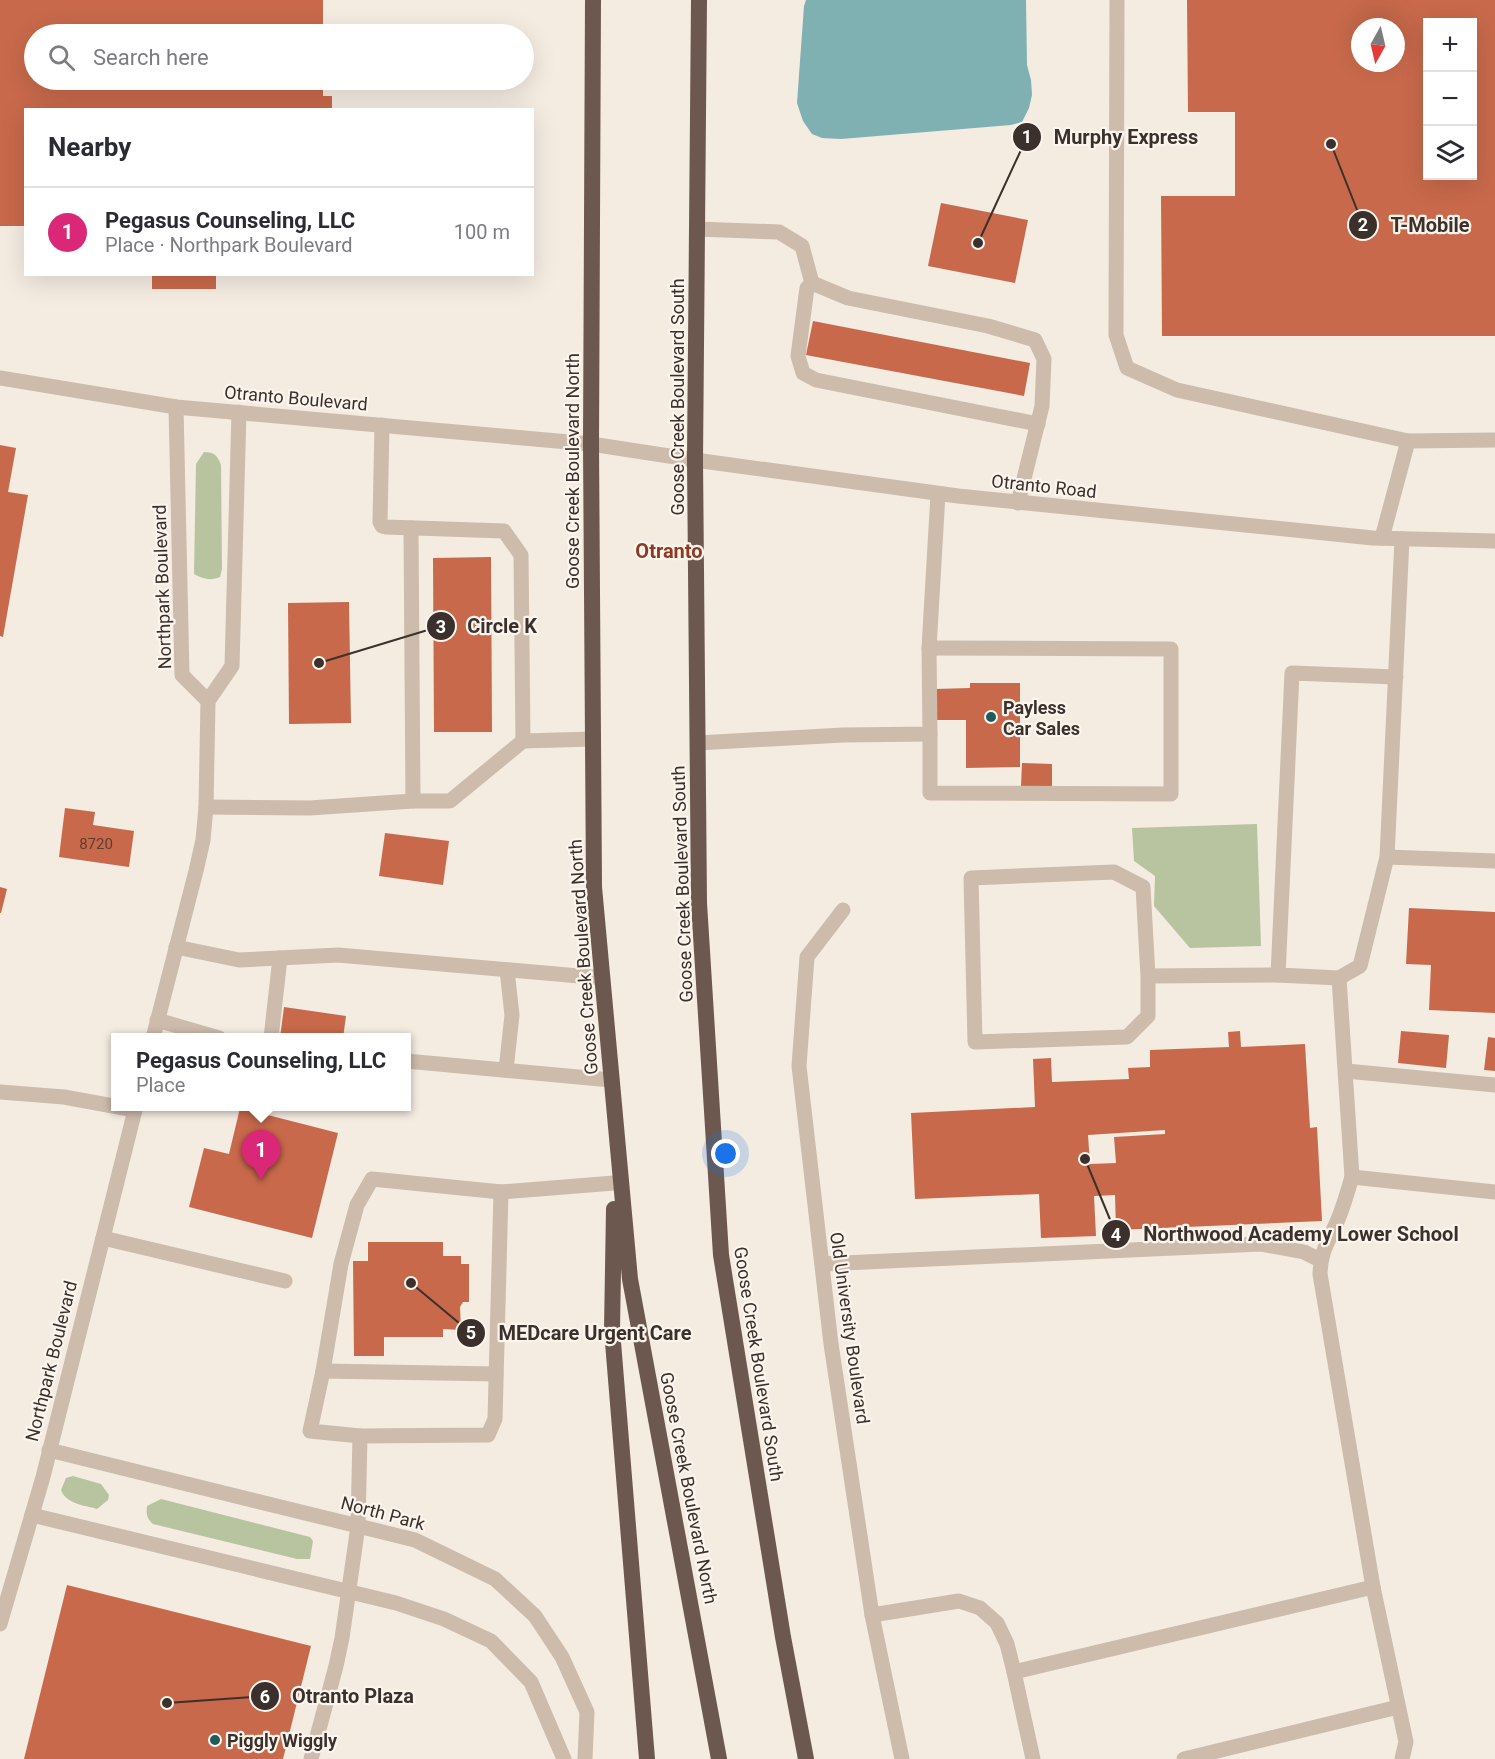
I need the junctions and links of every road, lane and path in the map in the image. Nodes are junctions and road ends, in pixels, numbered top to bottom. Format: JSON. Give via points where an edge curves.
{"nodes":[{"id":1,"x":593,"y":0,"type":"edge"},
{"id":2,"x":699,"y":0,"type":"edge"},
{"id":3,"x":1117,"y":0,"type":"edge"},
{"id":4,"x":697,"y":229,"type":"junction"},
{"id":5,"x":812,"y":283,"type":"junction"},
{"id":6,"x":0,"y":378,"type":"edge"},
{"id":7,"x":176,"y":407,"type":"junction"},
{"id":8,"x":239,"y":412,"type":"junction"},
{"id":9,"x":1038,"y":424,"type":"junction"},
{"id":10,"x":382,"y":425,"type":"junction"},
{"id":11,"x":1495,"y":440,"type":"edge"},
{"id":12,"x":1408,"y":441,"type":"junction"},
{"id":13,"x":591,"y":444,"type":"junction"},
{"id":14,"x":695,"y":460,"type":"junction"},
{"id":15,"x":938,"y":494,"type":"junction"},
{"id":16,"x":1018,"y":503,"type":"junction"},
{"id":17,"x":411,"y":528,"type":"junction"},
{"id":18,"x":1382,"y":538,"type":"junction"},
{"id":19,"x":1402,"y":539,"type":"junction"},
{"id":20,"x":1495,"y":541,"type":"edge"},
{"id":21,"x":929,"y":648,"type":"junction"},
{"id":22,"x":1396,"y":677,"type":"junction"},
{"id":23,"x":208,"y":701,"type":"junction"},
{"id":24,"x":930,"y":734,"type":"junction"},
{"id":25,"x":593,"y":739,"type":"junction"},
{"id":26,"x":523,"y":741,"type":"junction"},
{"id":27,"x":698,"y":743,"type":"junction"},
{"id":28,"x":413,"y":801,"type":"junction"},
{"id":29,"x":206,"y":807,"type":"junction"},
{"id":30,"x":1387,"y":857,"type":"junction"},
{"id":31,"x":1495,"y":861,"type":"edge"},
{"id":32,"x":843,"y":910,"type":"dead end"},
{"id":33,"x":176,"y":947,"type":"junction"},
{"id":34,"x":280,"y":958,"type":"junction"},
{"id":35,"x":507,"y":970,"type":"junction"},
{"id":36,"x":1278,"y":975,"type":"junction"},
{"id":37,"x":1148,"y":976,"type":"junction"},
{"id":38,"x":602,"y":978,"type":"junction"},
{"id":39,"x":1339,"y":978,"type":"junction"},
{"id":40,"x":157,"y":1020,"type":"junction"},
{"id":41,"x":154,"y":1033,"type":"edge"},
{"id":42,"x":202,"y":1033,"type":"edge"},
{"id":43,"x":272,"y":1033,"type":"edge"},
{"id":44,"x":411,"y":1062,"type":"edge"},
{"id":45,"x":506,"y":1070,"type":"junction"},
{"id":46,"x":1346,"y":1071,"type":"junction"},
{"id":47,"x":611,"y":1080,"type":"junction"},
{"id":48,"x":1495,"y":1086,"type":"edge"},
{"id":49,"x":0,"y":1092,"type":"edge"},
{"id":50,"x":111,"y":1104,"type":"edge"},
{"id":51,"x":134,"y":1111,"type":"edge"},
{"id":52,"x":615,"y":1118,"type":"junction"},
{"id":53,"x":1352,"y":1178,"type":"junction"},
{"id":54,"x":614,"y":1184,"type":"junction"},
{"id":55,"x":501,"y":1192,"type":"junction"},
{"id":56,"x":1495,"y":1192,"type":"edge"},
{"id":57,"x":103,"y":1238,"type":"junction"},
{"id":58,"x":1320,"y":1260,"type":"junction"},
{"id":59,"x":822,"y":1264,"type":"junction"},
{"id":60,"x":285,"y":1281,"type":"dead end"},
{"id":61,"x":323,"y":1371,"type":"junction"},
{"id":62,"x":496,"y":1374,"type":"junction"},
{"id":63,"x":360,"y":1436,"type":"junction"},
{"id":64,"x":49,"y":1450,"type":"junction"},
{"id":65,"x":32,"y":1515,"type":"junction"},
{"id":66,"x":358,"y":1526,"type":"junction"},
{"id":67,"x":1373,"y":1587,"type":"junction"},
{"id":68,"x":349,"y":1592,"type":"junction"},
{"id":69,"x":872,"y":1615,"type":"junction"},
{"id":70,"x":0,"y":1624,"type":"edge"},
{"id":71,"x":1014,"y":1672,"type":"junction"},
{"id":72,"x":1398,"y":1707,"type":"junction"},
{"id":73,"x":311,"y":1759,"type":"edge"},
{"id":74,"x":564,"y":1759,"type":"edge"},
{"id":75,"x":585,"y":1759,"type":"edge"},
{"id":76,"x":647,"y":1759,"type":"edge"},
{"id":77,"x":719,"y":1759,"type":"edge"},
{"id":78,"x":806,"y":1759,"type":"edge"},
{"id":79,"x":902,"y":1759,"type":"edge"},
{"id":80,"x":1033,"y":1759,"type":"edge"},
{"id":81,"x":1184,"y":1759,"type":"edge"},
{"id":82,"x":1402,"y":1759,"type":"edge"}],
"edges":[{"from":1,"to":13,"type":"highway","name":"Goose Creek Boulevard North"},
{"from":2,"to":4,"type":"highway","name":"Goose Creek Boulevard South"},
{"from":3,"to":12,"type":"street","via":[[1116,335],[1127,368],[1178,390]]},
{"from":4,"to":5,"type":"street","via":[[778,232],[802,246]]},
{"from":4,"to":14,"type":"highway","name":"Goose Creek Boulevard South"},
{"from":5,"to":9,"type":"street","via":[[848,298],[988,326],[1035,340],[1044,359]]},
{"from":5,"to":9,"type":"street","via":[[807,288],[798,356],[803,373],[816,380]]},
{"from":6,"to":7,"type":"street","name":"Otranto Boulevard"},
{"from":7,"to":8,"type":"street","name":"Otranto Boulevard"},
{"from":7,"to":23,"type":"street","name":"Northpark Boulevard","via":[[182,675]]},
{"from":8,"to":10,"type":"street","name":"Otranto Boulevard"},
{"from":8,"to":23,"type":"street","via":[[232,666]]},
{"from":9,"to":16,"type":"street"},
{"from":10,"to":13,"type":"street","name":"Otranto Boulevard"},
{"from":10,"to":17,"type":"street","via":[[380,522],[386,527]]},
{"from":11,"to":12,"type":"street"},
{"from":12,"to":18,"type":"street"},
{"from":13,"to":14,"type":"street","name":"Otranto Road"},
{"from":13,"to":25,"type":"highway","name":"Goose Creek Boulevard North"},
{"from":14,"to":15,"type":"street","name":"Otranto Road"},
{"from":14,"to":27,"type":"highway","name":"Goose Creek Boulevard South"},
{"from":15,"to":16,"type":"street","name":"Otranto Road"},
{"from":15,"to":21,"type":"street"},
{"from":16,"to":18,"type":"street","name":"Otranto Road"},
{"from":17,"to":26,"type":"street","via":[[504,531],[520,555]]},
{"from":17,"to":28,"type":"street"},
{"from":18,"to":19,"type":"street","name":"Otranto Road"},
{"from":19,"to":20,"type":"street","name":"Otranto Road"},
{"from":19,"to":22,"type":"street"},
{"from":21,"to":24,"type":"street"},
{"from":21,"to":24,"type":"street","via":[[1171,649],[1171,794],[930,793]]},
{"from":22,"to":30,"type":"street"},
{"from":22,"to":36,"type":"street","via":[[1292,673]]},
{"from":23,"to":29,"type":"street"},
{"from":24,"to":27,"type":"street"},
{"from":25,"to":26,"type":"street"},
{"from":25,"to":38,"type":"highway","name":"Goose Creek Boulevard North","via":[[594,887]]},
{"from":26,"to":28,"type":"street","via":[[450,801]]},
{"from":27,"to":78,"type":"highway","name":"Goose Creek Boulevard South","via":[[699,903],[721,1255]]},
{"from":28,"to":29,"type":"street","via":[[310,808]]},
{"from":29,"to":33,"type":"street","via":[[203,840]]},
{"from":30,"to":31,"type":"street"},
{"from":30,"to":39,"type":"street","via":[[1360,966]]},
{"from":32,"to":59,"type":"street","name":"Old University Boulevard","via":[[807,957],[799,1066]]},
{"from":33,"to":34,"type":"street","via":[[239,960]]},
{"from":33,"to":40,"type":"street"},
{"from":34,"to":35,"type":"street","via":[[338,955]]},
{"from":34,"to":43,"type":"street"},
{"from":35,"to":38,"type":"street"},
{"from":35,"to":45,"type":"street","via":[[512,1015]]},
{"from":36,"to":37,"type":"street"},
{"from":36,"to":39,"type":"street"},
{"from":37,"to":37,"type":"street","via":[[1143,887],[1114,872],[971,878],[975,1042],[1127,1037],[1148,1016]]},
{"from":38,"to":47,"type":"highway","name":"Goose Creek Boulevard North"},
{"from":39,"to":46,"type":"street"},
{"from":40,"to":41,"type":"street"},
{"from":40,"to":42,"type":"street"},
{"from":44,"to":45,"type":"street"},
{"from":45,"to":47,"type":"street"},
{"from":46,"to":48,"type":"street"},
{"from":46,"to":53,"type":"street"},
{"from":47,"to":52,"type":"highway","name":"Goose Creek Boulevard North"},
{"from":49,"to":50,"type":"street"},
{"from":51,"to":57,"type":"street","name":"Northpark Boulevard"},
{"from":52,"to":54,"type":"highway"},
{"from":52,"to":77,"type":"highway","name":"Goose Creek Boulevard North","via":[[630,1278]]},
{"from":53,"to":56,"type":"street"},
{"from":53,"to":58,"type":"street"},
{"from":54,"to":55,"type":"street"},
{"from":54,"to":76,"type":"highway","via":[[612,1330]]},
{"from":55,"to":61,"type":"street","via":[[372,1179],[357,1205],[341,1264]]},
{"from":55,"to":62,"type":"street"},
{"from":57,"to":60,"type":"street"},
{"from":57,"to":64,"type":"street","name":"Northpark Boulevard"},
{"from":58,"to":59,"type":"street","via":[[1304,1252],[1261,1244]]},
{"from":58,"to":67,"type":"street","via":[[1322,1292]]},
{"from":59,"to":69,"type":"street","name":"Old University Boulevard"},
{"from":61,"to":62,"type":"street"},
{"from":61,"to":63,"type":"street","via":[[310,1431]]},
{"from":62,"to":63,"type":"street","via":[[495,1419],[488,1435]]},
{"from":63,"to":66,"type":"street"},
{"from":64,"to":65,"type":"street","name":"Northpark Boulevard"},
{"from":64,"to":66,"type":"street","name":"North Park"},
{"from":65,"to":68,"type":"street"},
{"from":65,"to":70,"type":"street","name":"Northpark Boulevard"},
{"from":66,"to":68,"type":"street"},
{"from":66,"to":75,"type":"street","name":"North Park","via":[[416,1540],[495,1579],[535,1616],[562,1657],[587,1712]]},
{"from":67,"to":71,"type":"street"},
{"from":67,"to":72,"type":"street"},
{"from":68,"to":73,"type":"street","via":[[336,1666]]},
{"from":68,"to":74,"type":"street","via":[[444,1619],[491,1641],[531,1683]]},
{"from":69,"to":71,"type":"street","via":[[959,1601],[980,1608],[997,1623]]},
{"from":69,"to":79,"type":"street","name":"Old University Boulevard"},
{"from":71,"to":80,"type":"street"},
{"from":72,"to":81,"type":"street"},
{"from":72,"to":82,"type":"street","via":[[1406,1742]]}]}
